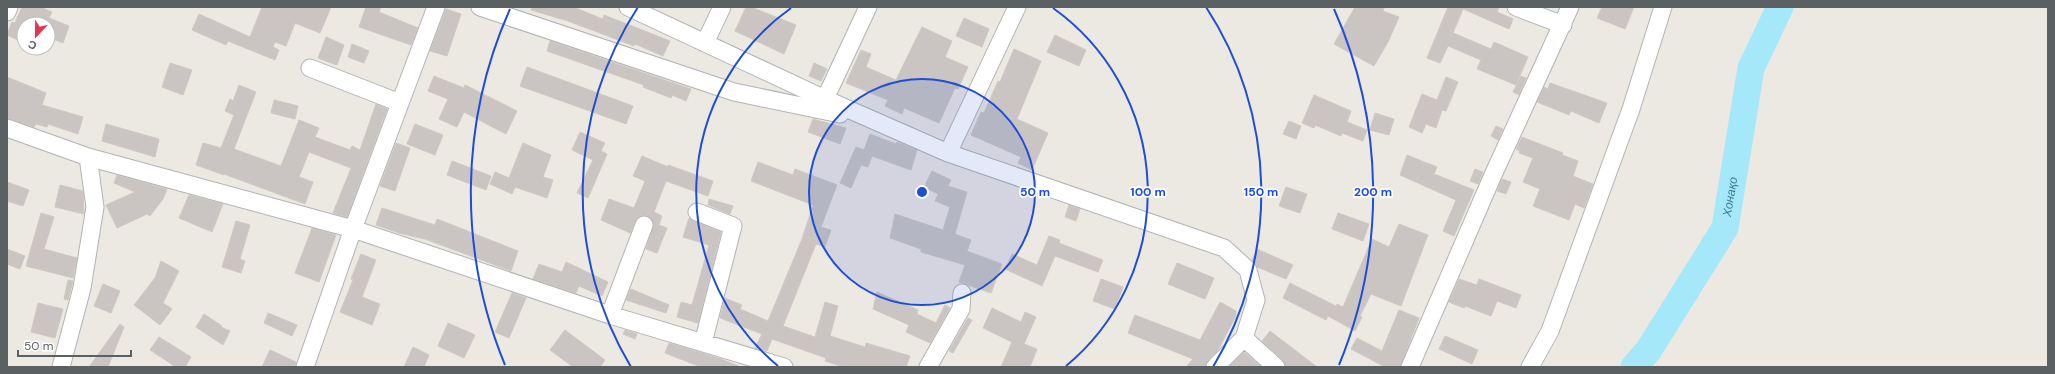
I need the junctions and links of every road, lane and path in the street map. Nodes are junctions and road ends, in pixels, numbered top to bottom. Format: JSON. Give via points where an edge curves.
{"nodes":[{"id":1,"x":9,"y":7,"type":"edge"},
{"id":2,"x":436,"y":7,"type":"edge"},
{"id":3,"x":480,"y":7,"type":"edge"},
{"id":4,"x":628,"y":7,"type":"edge"},
{"id":5,"x":722,"y":7,"type":"edge"},
{"id":6,"x":868,"y":7,"type":"edge"},
{"id":7,"x":1017,"y":7,"type":"edge"},
{"id":8,"x":1516,"y":7,"type":"edge"},
{"id":9,"x":1570,"y":7,"type":"edge"},
{"id":10,"x":1663,"y":7,"type":"edge"},
{"id":11,"x":7,"y":12,"type":"edge"},
{"id":12,"x":1563,"y":25,"type":"junction"},
{"id":13,"x":705,"y":43,"type":"junction"},
{"id":14,"x":310,"y":68,"type":"dead end"},
{"id":15,"x":825,"y":99,"type":"junction"},
{"id":16,"x":400,"y":103,"type":"junction"},
{"id":17,"x":873,"y":120,"type":"junction"},
{"id":18,"x":7,"y":128,"type":"edge"},
{"id":19,"x":948,"y":154,"type":"junction"},
{"id":20,"x":88,"y":157,"type":"junction"},
{"id":21,"x":697,"y":212,"type":"dead end"},
{"id":22,"x":644,"y":225,"type":"dead end"},
{"id":23,"x":352,"y":229,"type":"junction"},
{"id":24,"x":962,"y":293,"type":"dead end"},
{"id":25,"x":610,"y":315,"type":"junction"},
{"id":26,"x":1244,"y":338,"type":"junction"},
{"id":27,"x":703,"y":343,"type":"junction"},
{"id":28,"x":61,"y":367,"type":"edge"},
{"id":29,"x":305,"y":367,"type":"edge"},
{"id":30,"x":784,"y":367,"type":"edge"},
{"id":31,"x":928,"y":367,"type":"edge"},
{"id":32,"x":1215,"y":367,"type":"edge"},
{"id":33,"x":1276,"y":367,"type":"edge"},
{"id":34,"x":1410,"y":367,"type":"edge"},
{"id":35,"x":1530,"y":367,"type":"edge"}],
"edges":[{"from":1,"to":11,"type":"street"},
{"from":2,"to":16,"type":"street"},
{"from":3,"to":17,"type":"street","via":[[734,92]]},
{"from":4,"to":13,"type":"street"},
{"from":5,"to":13,"type":"street"},
{"from":6,"to":15,"type":"street"},
{"from":7,"to":19,"type":"street"},
{"from":8,"to":12,"type":"street"},
{"from":9,"to":12,"type":"street"},
{"from":10,"to":35,"type":"street","via":[[1631,109],[1550,331]]},
{"from":12,"to":34,"type":"street","via":[[1493,175]]},
{"from":13,"to":15,"type":"street"},
{"from":14,"to":16,"type":"street"},
{"from":15,"to":17,"type":"street"},
{"from":16,"to":23,"type":"street"},
{"from":17,"to":19,"type":"street"},
{"from":18,"to":20,"type":"street"},
{"from":19,"to":26,"type":"street","via":[[1224,248],[1248,270],[1256,300]]},
{"from":20,"to":23,"type":"street"},
{"from":20,"to":28,"type":"street","via":[[95,207],[82,288]]},
{"from":21,"to":27,"type":"street","via":[[733,226]]},
{"from":22,"to":25,"type":"street"},
{"from":23,"to":25,"type":"street"},
{"from":23,"to":29,"type":"street"},
{"from":24,"to":31,"type":"street","via":[[961,309]]},
{"from":25,"to":27,"type":"street"},
{"from":26,"to":32,"type":"street"},
{"from":26,"to":33,"type":"street"},
{"from":27,"to":30,"type":"street"}]}
